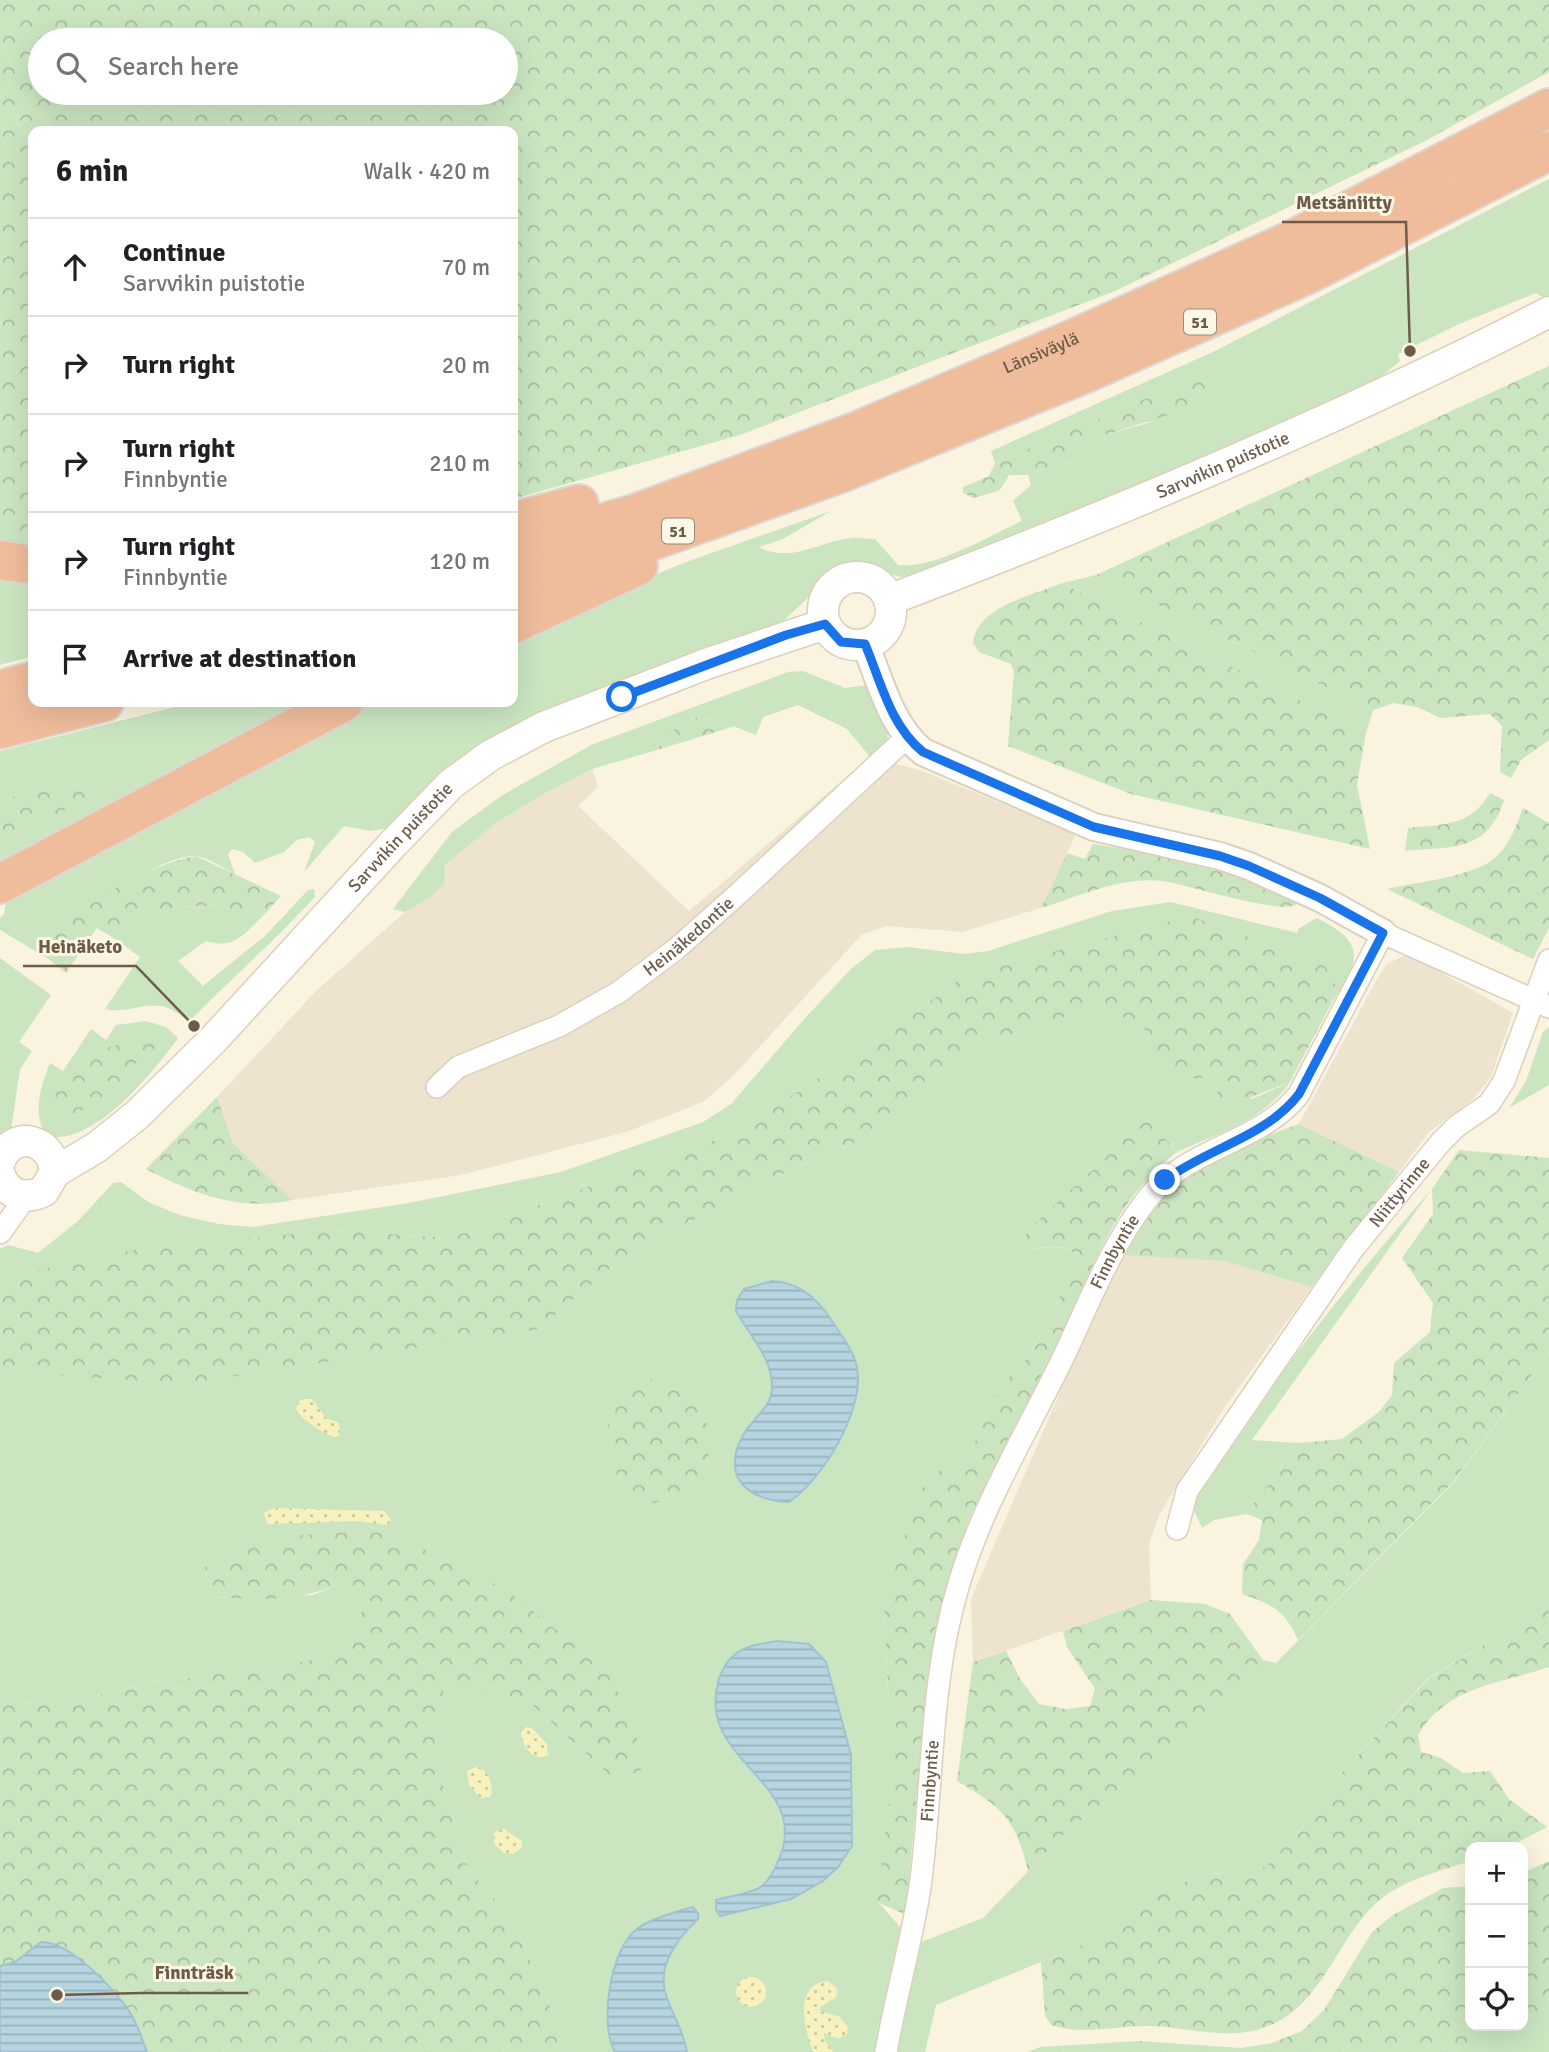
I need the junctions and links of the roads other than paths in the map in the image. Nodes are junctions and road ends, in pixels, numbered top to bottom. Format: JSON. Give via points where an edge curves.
{"nodes":[{"id":1,"x":1549,"y":108,"type":"edge"},
{"id":2,"x":1549,"y":151,"type":"edge"},
{"id":3,"x":1549,"y":312,"type":"edge"},
{"id":4,"x":855,"y":432,"type":"junction"},
{"id":5,"x":841,"y":473,"type":"junction"},
{"id":6,"x":518,"y":521,"type":"edge"},
{"id":7,"x":518,"y":549,"type":"edge"},
{"id":8,"x":0,"y":560,"type":"edge"},
{"id":9,"x":28,"y":564,"type":"edge"},
{"id":10,"x":518,"y":582,"type":"edge"},
{"id":11,"x":889,"y":600,"type":"junction"},
{"id":12,"x":518,"y":622,"type":"edge"},
{"id":13,"x":825,"y":624,"type":"junction"},
{"id":14,"x":865,"y":644,"type":"junction"},
{"id":15,"x":28,"y":682,"type":"edge"},
{"id":16,"x":0,"y":690,"type":"edge"},
{"id":17,"x":85,"y":707,"type":"edge"},
{"id":18,"x":335,"y":707,"type":"edge"},
{"id":19,"x":0,"y":729,"type":"edge"},
{"id":20,"x":906,"y":738,"type":"junction"},
{"id":21,"x":0,"y":884,"type":"edge"},
{"id":22,"x":1383,"y":933,"type":"junction"},
{"id":23,"x":1549,"y":960,"type":"edge"},
{"id":24,"x":1542,"y":1004,"type":"edge"},
{"id":25,"x":437,"y":1087,"type":"dead end"},
{"id":26,"x":0,"y":1161,"type":"edge"},
{"id":27,"x":55,"y":1172,"type":"junction"},
{"id":28,"x":0,"y":1175,"type":"edge"},
{"id":29,"x":26,"y":1197,"type":"junction"},
{"id":30,"x":0,"y":1233,"type":"edge"},
{"id":31,"x":1177,"y":1529,"type":"dead end"},
{"id":32,"x":886,"y":2052,"type":"edge"}],
"edges":[{"from":1,"to":4,"type":"highway","name":"Länsiväylä","number":"51","via":[[1290,241]]},
{"from":2,"to":5,"type":"highway","name":"Länsiväylä","number":"51","via":[[1306,275],[1086,373]]},
{"from":3,"to":11,"type":"main road","name":"Sarvvikin puistotie","via":[[1176,486]]},
{"from":4,"to":6,"type":"highway"},
{"from":4,"to":7,"type":"highway","name":"Länsiväylä","number":"51","via":[[637,513]]},
{"from":5,"to":10,"type":"highway","name":"Länsiväylä","number":"51","via":[[643,544]]},
{"from":5,"to":12,"type":"highway"},
{"from":8,"to":9,"type":"highway"},
{"from":11,"to":13,"type":"main road","via":[[874,581],[850,577],[839,581],[824,600]]},
{"from":11,"to":14,"type":"main road","via":[[891,611],[884,632]]},
{"from":13,"to":14,"type":"main road","via":[[841,642]]},
{"from":13,"to":27,"type":"main road","name":"Sarvvikin puistotie","via":[[544,727],[491,755],[452,784],[392,845],[213,1040],[138,1114],[97,1147]]},
{"from":14,"to":20,"type":"street"},
{"from":15,"to":16,"type":"highway"},
{"from":17,"to":19,"type":"highway"},
{"from":18,"to":21,"type":"highway"},
{"from":20,"to":22,"type":"street","via":[[923,752],[1094,827],[1249,866]]},
{"from":20,"to":25,"type":"street","name":"Heinäkedontie","via":[[676,949],[619,992],[559,1026],[458,1067]]},
{"from":22,"to":24,"type":"street"},
{"from":22,"to":32,"type":"street","name":"Finnbyntie","via":[[1299,1094],[1285,1112],[1184,1166],[1165,1180],[1136,1214],[1100,1274],[980,1527],[958,1587],[949,1629],[929,1776],[921,1879]]},
{"from":23,"to":24,"type":"street","name":"Niittyrinne"},
{"from":24,"to":31,"type":"street","name":"Niittyrinne","via":[[1489,1104],[1440,1143],[1353,1249],[1186,1491]]},
{"from":26,"to":27,"type":"main road","via":[[7,1149],[28,1140],[49,1151]]},
{"from":27,"to":29,"type":"main road","name":"Sarvvikin puistotie","via":[[44,1191]]},
{"from":28,"to":29,"type":"main road","via":[[8,1189]]},
{"from":29,"to":30,"type":"street"}]}
